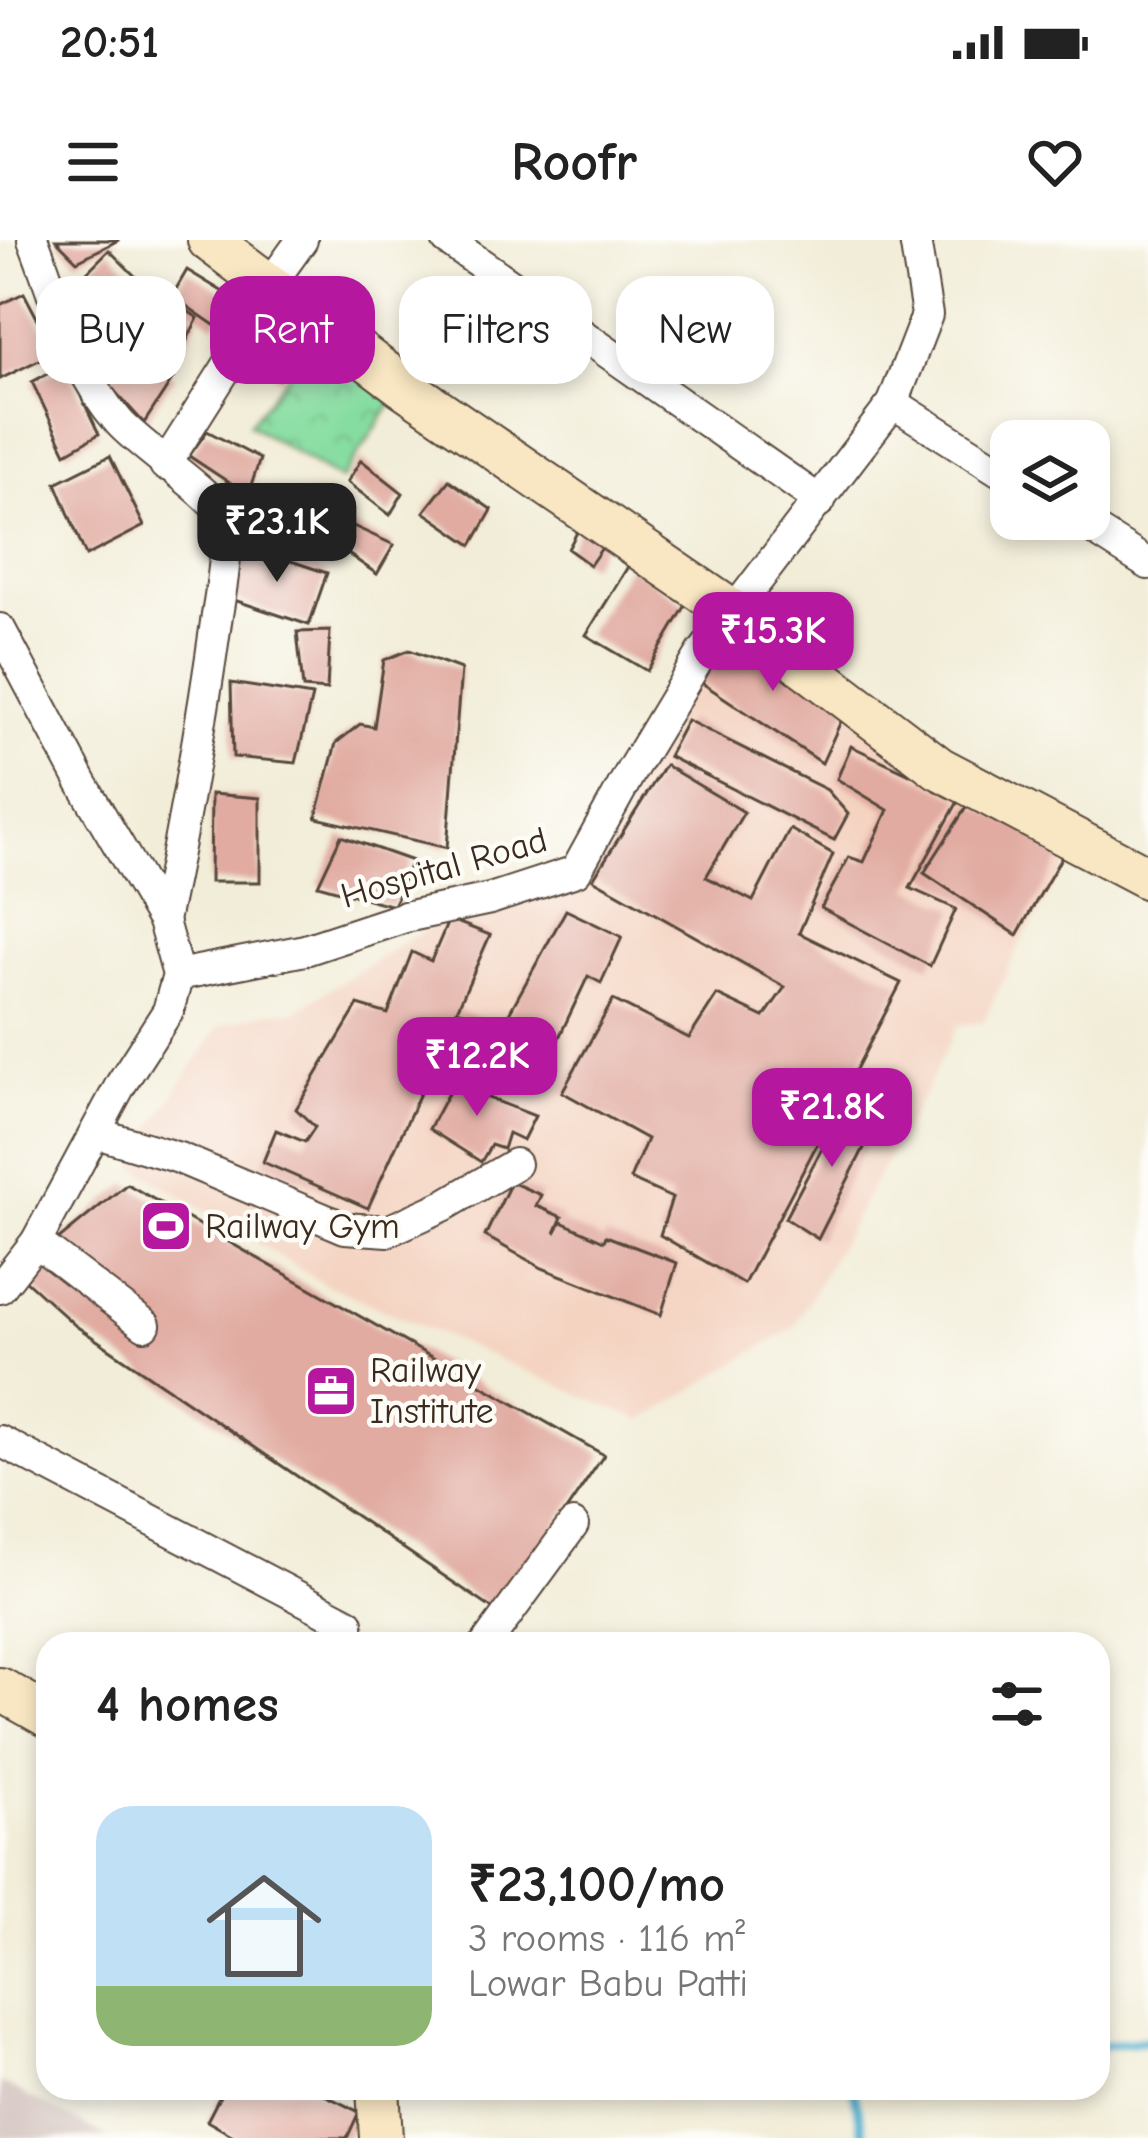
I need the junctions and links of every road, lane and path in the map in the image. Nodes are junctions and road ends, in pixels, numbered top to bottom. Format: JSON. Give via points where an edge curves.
{"nodes":[{"id":1,"x":33,"y":240,"type":"edge"},
{"id":2,"x":209,"y":240,"type":"edge"},
{"id":3,"x":302,"y":240,"type":"edge"},
{"id":4,"x":447,"y":240,"type":"edge"},
{"id":5,"x":915,"y":240,"type":"edge"},
{"id":6,"x":255,"y":276,"type":"edge"},
{"id":7,"x":275,"y":276,"type":"edge"},
{"id":8,"x":375,"y":365,"type":"edge"},
{"id":9,"x":216,"y":384,"type":"edge"},
{"id":10,"x":893,"y":403,"type":"junction"},
{"id":11,"x":165,"y":465,"type":"junction"},
{"id":12,"x":990,"y":465,"type":"edge"},
{"id":13,"x":820,"y":502,"type":"junction"},
{"id":14,"x":1110,"y":540,"type":"edge"},
{"id":15,"x":1148,"y":564,"type":"edge"},
{"id":16,"x":736,"y":614,"type":"junction"},
{"id":17,"x":0,"y":629,"type":"edge"},
{"id":18,"x":1148,"y":878,"type":"edge"},
{"id":19,"x":163,"y":921,"type":"junction"},
{"id":20,"x":178,"y":975,"type":"junction"},
{"id":21,"x":95,"y":1133,"type":"junction"},
{"id":22,"x":514,"y":1165,"type":"dead end"},
{"id":23,"x":36,"y":1242,"type":"junction"},
{"id":24,"x":0,"y":1288,"type":"edge"},
{"id":25,"x":145,"y":1325,"type":"dead end"},
{"id":26,"x":0,"y":1441,"type":"edge"},
{"id":27,"x":573,"y":1525,"type":"dead end"},
{"id":28,"x":348,"y":1632,"type":"edge"},
{"id":29,"x":492,"y":1632,"type":"edge"},
{"id":30,"x":0,"y":1689,"type":"edge"},
{"id":31,"x":36,"y":1708,"type":"edge"},
{"id":32,"x":379,"y":2100,"type":"edge"},
{"id":33,"x":381,"y":2138,"type":"edge"}],
"edges":[{"from":1,"to":11,"type":"street","via":[[89,382]]},
{"from":2,"to":6,"type":"street"},
{"from":3,"to":7,"type":"street"},
{"from":4,"to":13,"type":"street"},
{"from":5,"to":10,"type":"street","name":"Hospital Road","via":[[926,316]]},
{"from":8,"to":16,"type":"street"},
{"from":9,"to":11,"type":"street"},
{"from":10,"to":12,"type":"street"},
{"from":10,"to":13,"type":"street","name":"Hospital Road"},
{"from":11,"to":19,"type":"street","via":[[219,507],[225,527],[196,764]]},
{"from":13,"to":16,"type":"street","name":"Hospital Road"},
{"from":14,"to":15,"type":"street"},
{"from":16,"to":18,"type":"street","via":[[939,768]]},
{"from":16,"to":20,"type":"street","name":"Hospital Road","via":[[684,682],[576,872],[305,950]]},
{"from":17,"to":19,"type":"street"},
{"from":19,"to":20,"type":"street"},
{"from":20,"to":21,"type":"street","via":[[168,1011]]},
{"from":21,"to":22,"type":"street","via":[[179,1158],[345,1228],[388,1231]]},
{"from":21,"to":23,"type":"street"},
{"from":23,"to":24,"type":"street"},
{"from":23,"to":25,"type":"street"},
{"from":26,"to":28,"type":"street","via":[[348,1623]]},
{"from":27,"to":29,"type":"street"},
{"from":30,"to":31,"type":"street"},
{"from":32,"to":33,"type":"street"}]}
